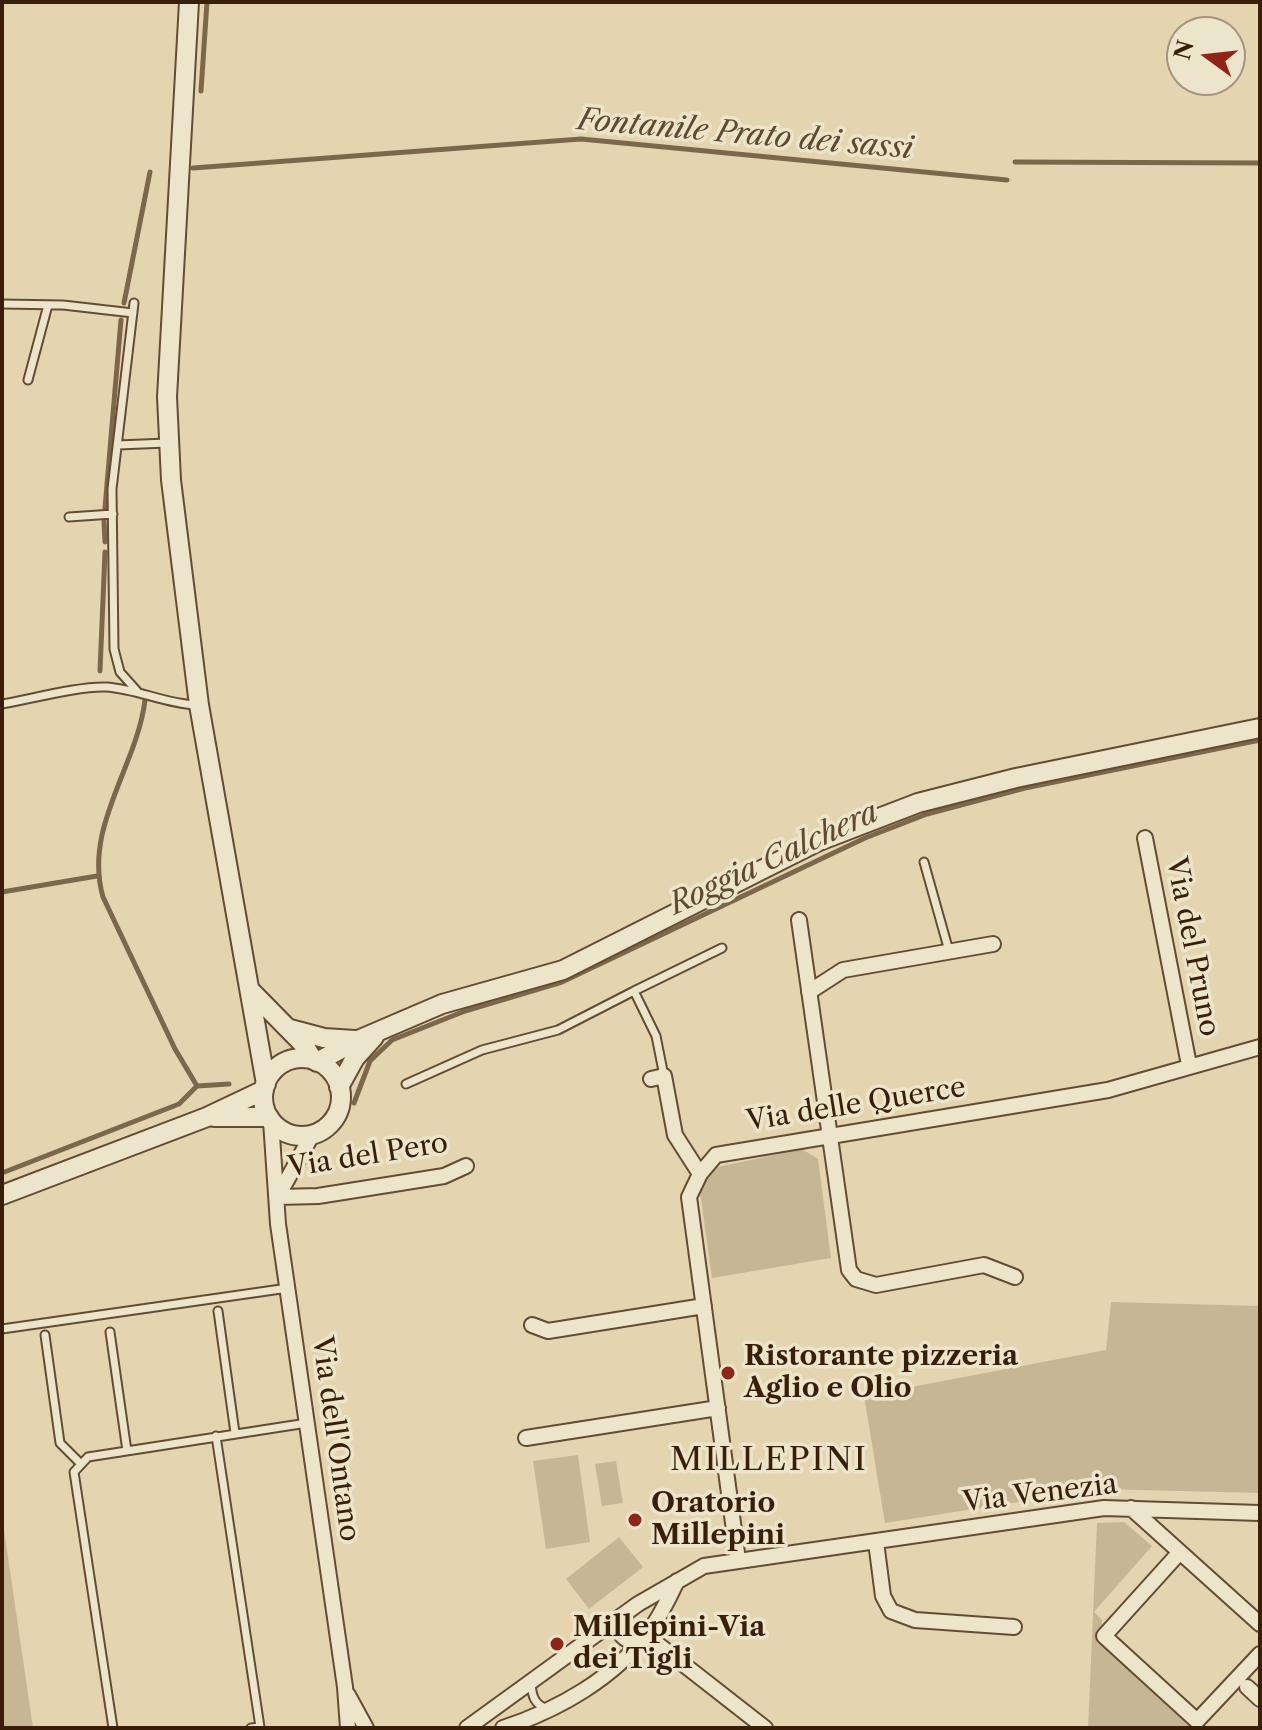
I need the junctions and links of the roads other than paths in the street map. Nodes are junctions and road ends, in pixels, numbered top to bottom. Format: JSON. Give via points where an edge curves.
{"nodes":[{"id":1,"x":189,"y":2,"type":"edge"},
{"id":2,"x":134,"y":303,"type":"dead end"},
{"id":3,"x":2,"y":304,"type":"edge"},
{"id":4,"x":48,"y":305,"type":"junction"},
{"id":5,"x":133,"y":313,"type":"junction"},
{"id":6,"x":28,"y":380,"type":"dead end"},
{"id":7,"x":170,"y":443,"type":"junction"},
{"id":8,"x":118,"y":445,"type":"junction"},
{"id":9,"x":113,"y":514,"type":"junction"},
{"id":10,"x":69,"y":517,"type":"dead end"},
{"id":11,"x":137,"y":691,"type":"junction"},
{"id":12,"x":2,"y":704,"type":"edge"},
{"id":13,"x":199,"y":705,"type":"junction"},
{"id":14,"x":1260,"y":728,"type":"edge"},
{"id":15,"x":1145,"y":838,"type":"dead end"},
{"id":16,"x":924,"y":862,"type":"dead end"},
{"id":17,"x":799,"y":920,"type":"dead end"},
{"id":18,"x":993,"y":944,"type":"dead end"},
{"id":19,"x":722,"y":948,"type":"dead end"},
{"id":20,"x":949,"y":951,"type":"junction"},
{"id":21,"x":251,"y":990,"type":"junction"},
{"id":22,"x":634,"y":991,"type":"junction"},
{"id":23,"x":809,"y":992,"type":"junction"},
{"id":24,"x":290,"y":1029,"type":"junction"},
{"id":25,"x":382,"y":1031,"type":"junction"},
{"id":26,"x":358,"y":1040,"type":"junction"},
{"id":27,"x":1260,"y":1047,"type":"edge"},
{"id":28,"x":315,"y":1061,"type":"junction"},
{"id":29,"x":1189,"y":1065,"type":"junction"},
{"id":30,"x":657,"y":1078,"type":"joint"},
{"id":31,"x":406,"y":1084,"type":"dead end"},
{"id":32,"x":265,"y":1087,"type":"junction"},
{"id":33,"x":339,"y":1087,"type":"junction"},
{"id":34,"x":207,"y":1117,"type":"junction"},
{"id":35,"x":270,"y":1119,"type":"junction"},
{"id":36,"x":312,"y":1135,"type":"junction"},
{"id":37,"x":828,"y":1136,"type":"junction"},
{"id":38,"x":466,"y":1166,"type":"dead end"},
{"id":39,"x":700,"y":1174,"type":"junction"},
{"id":40,"x":2,"y":1195,"type":"edge"},
{"id":41,"x":278,"y":1197,"type":"junction"},
{"id":42,"x":1015,"y":1277,"type":"dead end"},
{"id":43,"x":288,"y":1288,"type":"junction"},
{"id":44,"x":704,"y":1306,"type":"junction"},
{"id":45,"x":218,"y":1311,"type":"dead end"},
{"id":46,"x":532,"y":1325,"type":"dead end"},
{"id":47,"x":2,"y":1329,"type":"edge"},
{"id":48,"x":110,"y":1332,"type":"dead end"},
{"id":49,"x":45,"y":1335,"type":"dead end"},
{"id":50,"x":718,"y":1408,"type":"junction"},
{"id":51,"x":307,"y":1423,"type":"junction"},
{"id":52,"x":235,"y":1433,"type":"junction"},
{"id":53,"x":216,"y":1436,"type":"junction"},
{"id":54,"x":526,"y":1438,"type":"dead end"},
{"id":55,"x":127,"y":1451,"type":"junction"},
{"id":56,"x":81,"y":1464,"type":"junction"},
{"id":57,"x":1131,"y":1508,"type":"junction"},
{"id":58,"x":1260,"y":1513,"type":"edge"},
{"id":59,"x":876,"y":1542,"type":"junction"},
{"id":60,"x":1180,"y":1552,"type":"junction"},
{"id":61,"x":738,"y":1560,"type":"junction"},
{"id":62,"x":677,"y":1581,"type":"junction"},
{"id":63,"x":638,"y":1604,"type":"junction"},
{"id":64,"x":618,"y":1619,"type":"junction"},
{"id":65,"x":656,"y":1621,"type":"junction"},
{"id":66,"x":1260,"y":1624,"type":"edge"},
{"id":67,"x":1014,"y":1627,"type":"dead end"},
{"id":68,"x":642,"y":1639,"type":"junction"},
{"id":69,"x":1260,"y":1654,"type":"edge"},
{"id":70,"x":531,"y":1683,"type":"junction"},
{"id":71,"x":1242,"y":1683,"type":"junction"},
{"id":72,"x":345,"y":1687,"type":"junction"},
{"id":73,"x":1260,"y":1699,"type":"edge"},
{"id":74,"x":547,"y":1709,"type":"junction"},
{"id":75,"x":113,"y":1728,"type":"edge"},
{"id":76,"x":251,"y":1728,"type":"edge"},
{"id":77,"x":348,"y":1728,"type":"edge"},
{"id":78,"x":366,"y":1728,"type":"edge"},
{"id":79,"x":467,"y":1728,"type":"edge"},
{"id":80,"x":503,"y":1728,"type":"edge"},
{"id":81,"x":765,"y":1728,"type":"edge"}],
"edges":[{"from":1,"to":7,"type":"street","via":[[168,382]]},
{"from":2,"to":5,"type":"lane"},
{"from":3,"to":4,"type":"lane"},
{"from":4,"to":5,"type":"lane"},
{"from":4,"to":6,"type":"lane"},
{"from":5,"to":8,"type":"lane"},
{"from":7,"to":8,"type":"lane"},
{"from":7,"to":13,"type":"street"},
{"from":8,"to":9,"type":"lane"},
{"from":9,"to":10,"type":"lane"},
{"from":9,"to":11,"type":"lane","via":[[114,649],[120,672]]},
{"from":11,"to":12,"type":"lane","via":[[103,687]]},
{"from":11,"to":13,"type":"lane","via":[[175,704]]},
{"from":13,"to":21,"type":"street"},
{"from":14,"to":25,"type":"street","via":[[918,803],[819,841],[563,970],[442,1004]]},
{"from":15,"to":29,"type":"street","name":"Via del Pruno"},
{"from":16,"to":20,"type":"lane"},
{"from":17,"to":23,"type":"street"},
{"from":18,"to":20,"type":"street"},
{"from":19,"to":22,"type":"lane"},
{"from":20,"to":23,"type":"street","via":[[843,970]]},
{"from":21,"to":24,"type":"street"},
{"from":21,"to":32,"type":"street"},
{"from":22,"to":30,"type":"lane","via":[[656,1036]]},
{"from":22,"to":31,"type":"lane","via":[[558,1030],[482,1050]]},
{"from":23,"to":37,"type":"street"},
{"from":24,"to":26,"type":"street"},
{"from":24,"to":28,"type":"street"},
{"from":25,"to":26,"type":"street"},
{"from":25,"to":33,"type":"street","via":[[355,1058]]},
{"from":26,"to":28,"type":"street"},
{"from":27,"to":29,"type":"street","name":"Via delle Querce"},
{"from":28,"to":32,"type":"street","via":[[280,1065]]},
{"from":28,"to":33,"type":"street","via":[[334,1075]]},
{"from":29,"to":37,"type":"street","name":"Via delle Querce","via":[[1108,1090]]},
{"from":30,"to":39,"type":"street","via":[[675,1135]]},
{"from":32,"to":34,"type":"street"},
{"from":32,"to":35,"type":"street"},
{"from":33,"to":36,"type":"street","via":[[332,1122]]},
{"from":34,"to":35,"type":"street"},
{"from":34,"to":40,"type":"street"},
{"from":35,"to":36,"type":"street","via":[[290,1134]]},
{"from":35,"to":41,"type":"street","name":"Via dell'Ontano"},
{"from":36,"to":41,"type":"street"},
{"from":37,"to":39,"type":"street","name":"Via delle Querce","via":[[716,1155]]},
{"from":37,"to":42,"type":"street","via":[[849,1270],[856,1279],[876,1285],[984,1265]]},
{"from":38,"to":41,"type":"street","name":"Via del Pero","via":[[444,1176],[318,1196]]},
{"from":39,"to":44,"type":"street","via":[[689,1197]]},
{"from":41,"to":43,"type":"street","name":"Via dell'Ontano"},
{"from":43,"to":47,"type":"lane"},
{"from":43,"to":51,"type":"street","name":"Via dell'Ontano"},
{"from":44,"to":46,"type":"street","via":[[548,1331]]},
{"from":44,"to":50,"type":"street"},
{"from":45,"to":52,"type":"lane"},
{"from":48,"to":55,"type":"lane"},
{"from":49,"to":56,"type":"lane","via":[[60,1443]]},
{"from":50,"to":54,"type":"street"},
{"from":50,"to":61,"type":"street"},
{"from":51,"to":52,"type":"lane"},
{"from":51,"to":72,"type":"street","name":"Via dell'Ontano"},
{"from":52,"to":53,"type":"lane"},
{"from":53,"to":55,"type":"lane"},
{"from":53,"to":76,"type":"lane","via":[[260,1727]]},
{"from":55,"to":56,"type":"lane","via":[[88,1457]]},
{"from":56,"to":75,"type":"lane","via":[[74,1472]]},
{"from":57,"to":58,"type":"street","name":"Via Venezia"},
{"from":57,"to":59,"type":"street","name":"Via Venezia"},
{"from":57,"to":60,"type":"street"},
{"from":59,"to":61,"type":"street","name":"Via Venezia"},
{"from":59,"to":67,"type":"street","via":[[883,1596],[891,1611],[915,1620]]},
{"from":60,"to":66,"type":"street"},
{"from":60,"to":71,"type":"street","via":[[1104,1636],[1197,1721]]},
{"from":61,"to":62,"type":"street","name":"Via Venezia","via":[[704,1566]]},
{"from":62,"to":63,"type":"street","name":"Via Venezia"},
{"from":62,"to":65,"type":"street"},
{"from":63,"to":64,"type":"street"},
{"from":63,"to":65,"type":"street"},
{"from":64,"to":68,"type":"street","via":[[622,1636],[628,1641]]},
{"from":64,"to":70,"type":"street"},
{"from":65,"to":68,"type":"street"},
{"from":68,"to":74,"type":"street","via":[[593,1685]]},
{"from":68,"to":81,"type":"street"},
{"from":69,"to":71,"type":"street"},
{"from":70,"to":74,"type":"lane","via":[[531,1696]]},
{"from":70,"to":79,"type":"street"},
{"from":71,"to":73,"type":"street"},
{"from":72,"to":77,"type":"street","name":"Via dell'Ontano"},
{"from":72,"to":78,"type":"street","name":"Via dell'Ontano"},
{"from":74,"to":80,"type":"street"}]}
